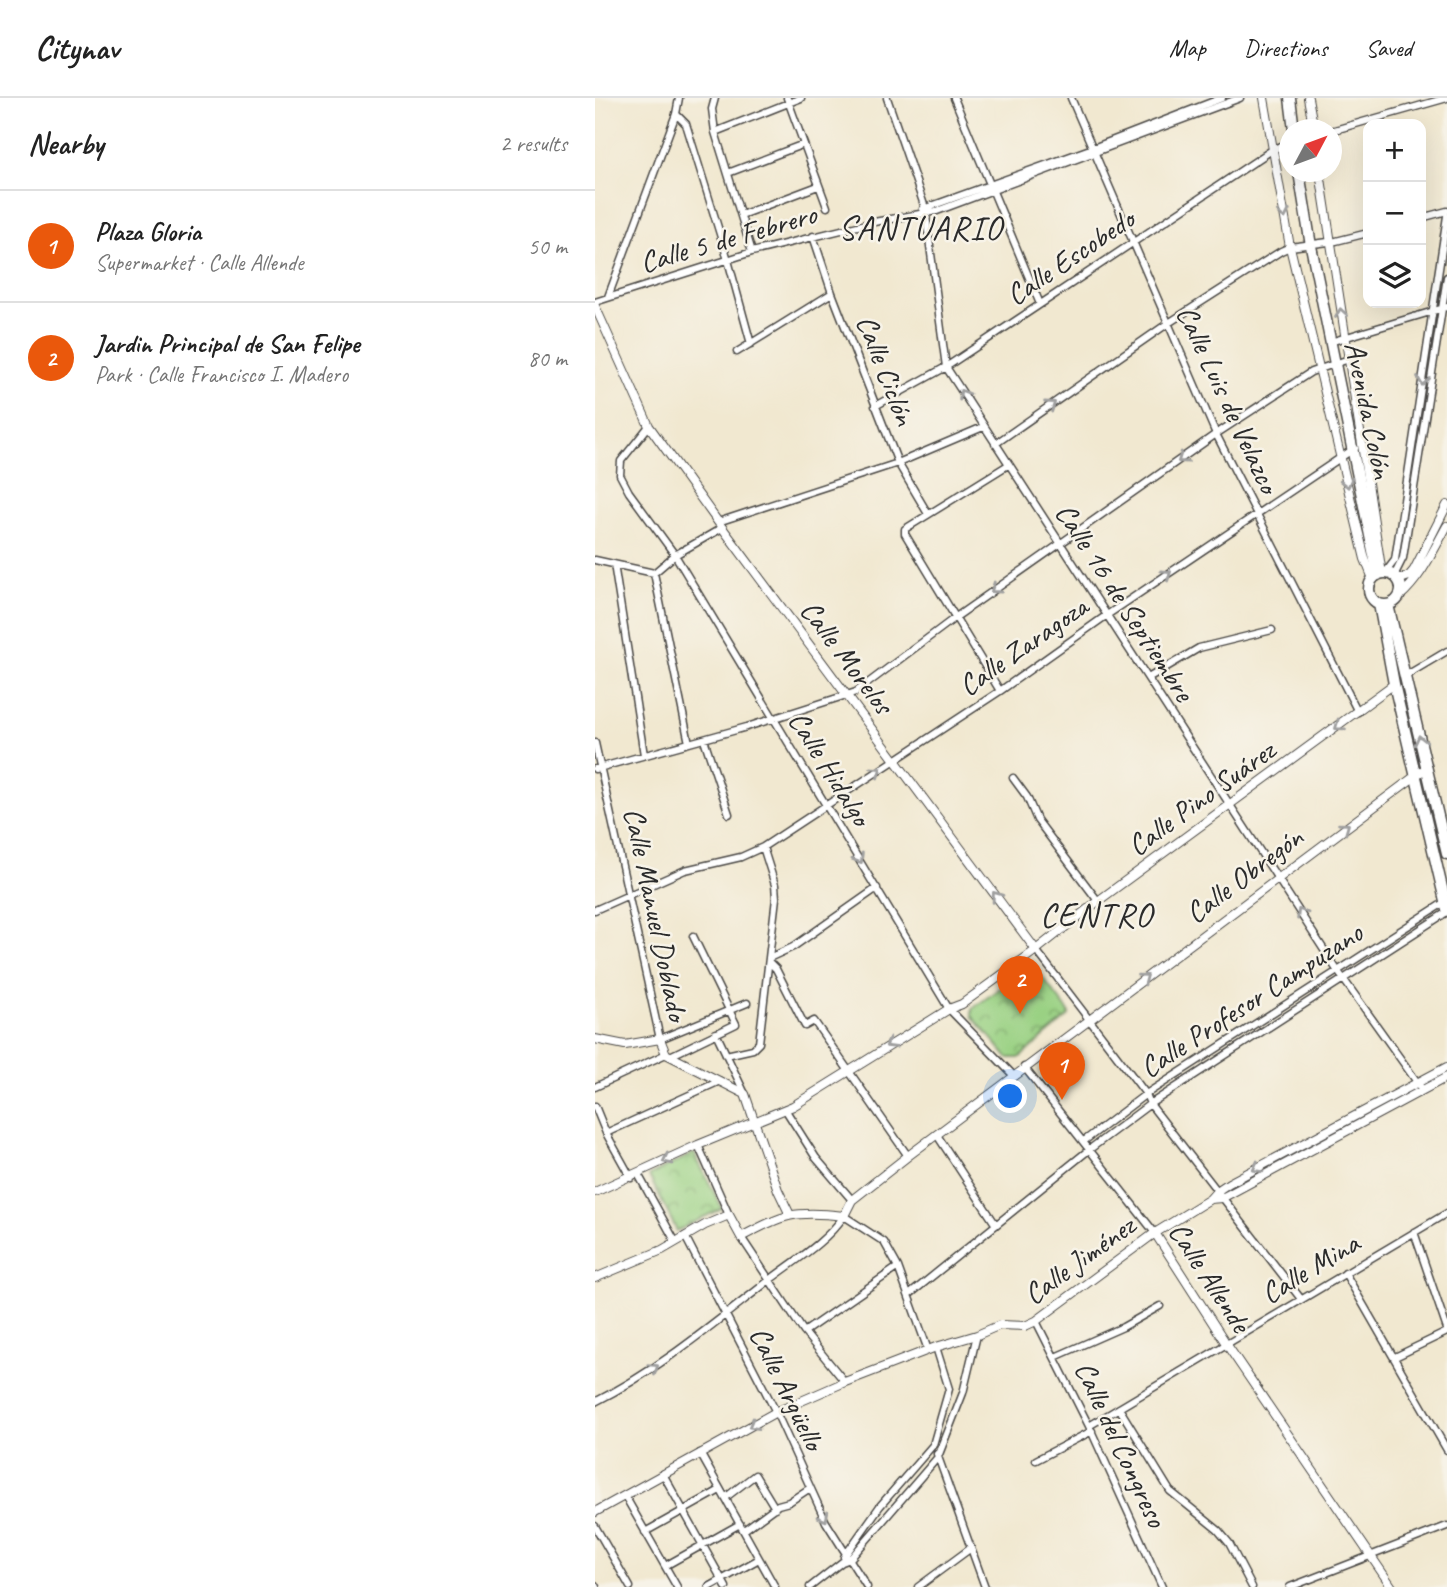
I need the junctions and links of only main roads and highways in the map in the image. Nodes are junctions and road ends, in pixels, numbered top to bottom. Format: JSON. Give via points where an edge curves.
{"nodes":[{"id":1,"x":1290,"y":98,"type":"edge"},
{"id":2,"x":1293,"y":119,"type":"edge"},
{"id":3,"x":1301,"y":182,"type":"edge"},
{"id":4,"x":1385,"y":576,"type":"junction"},
{"id":5,"x":1384,"y":604,"type":"junction"},
{"id":6,"x":1447,"y":854,"type":"edge"},
{"id":7,"x":1447,"y":906,"type":"edge"}],
"edges":[{"from":1,"to":2,"type":"main road"},
{"from":3,"to":4,"type":"main road","name":"Avenida Colón","via":[[1352,449]]},
{"from":4,"to":5,"type":"main road","via":[[1370,593]]},
{"from":4,"to":5,"type":"main road","via":[[1401,588],[1399,597]]},
{"from":6,"to":5,"type":"main road","one_way":true},
{"from":5,"to":7,"type":"main road","via":[[1394,684]]}]}
